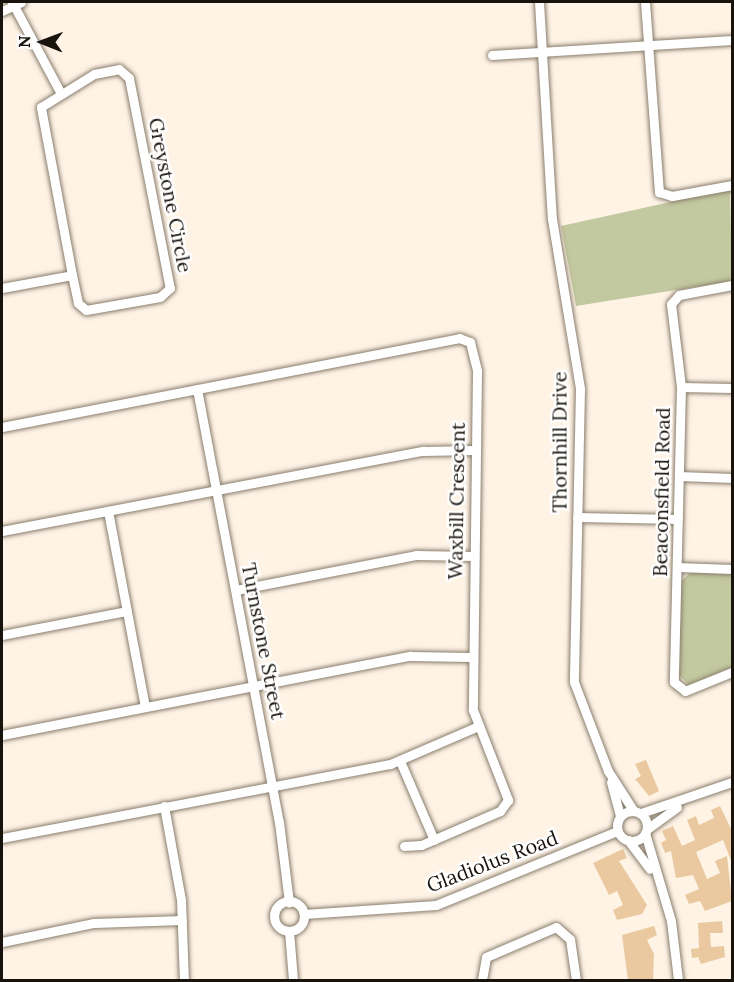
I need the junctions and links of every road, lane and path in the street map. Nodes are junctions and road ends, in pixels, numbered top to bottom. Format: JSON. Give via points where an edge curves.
{"nodes":[{"id":1,"x":539,"y":2,"type":"edge"},
{"id":2,"x":645,"y":2,"type":"edge"},
{"id":3,"x":16,"y":3,"type":"edge"},
{"id":4,"x":2,"y":11,"type":"edge"},
{"id":5,"x":732,"y":40,"type":"edge"},
{"id":6,"x":647,"y":45,"type":"junction"},
{"id":7,"x":542,"y":51,"type":"junction"},
{"id":8,"x":492,"y":55,"type":"dead end"},
{"id":9,"x":60,"y":92,"type":"junction"},
{"id":10,"x":732,"y":185,"type":"edge"},
{"id":11,"x":72,"y":275,"type":"junction"},
{"id":12,"x":732,"y":285,"type":"edge"},
{"id":13,"x":2,"y":288,"type":"edge"},
{"id":14,"x":681,"y":387,"type":"junction"},
{"id":15,"x":732,"y":387,"type":"edge"},
{"id":16,"x":197,"y":389,"type":"junction"},
{"id":17,"x":2,"y":427,"type":"edge"},
{"id":18,"x":475,"y":450,"type":"junction"},
{"id":19,"x":679,"y":476,"type":"junction"},
{"id":20,"x":732,"y":478,"type":"edge"},
{"id":21,"x":215,"y":491,"type":"junction"},
{"id":22,"x":108,"y":511,"type":"junction"},
{"id":23,"x":577,"y":517,"type":"junction"},
{"id":24,"x":678,"y":519,"type":"junction"},
{"id":25,"x":2,"y":531,"type":"edge"},
{"id":26,"x":473,"y":556,"type":"junction"},
{"id":27,"x":677,"y":567,"type":"junction"},
{"id":28,"x":732,"y":569,"type":"edge"},
{"id":29,"x":236,"y":590,"type":"junction"},
{"id":30,"x":127,"y":611,"type":"junction"},
{"id":31,"x":2,"y":635,"type":"edge"},
{"id":32,"x":470,"y":657,"type":"junction"},
{"id":33,"x":732,"y":672,"type":"edge"},
{"id":34,"x":254,"y":686,"type":"junction"},
{"id":35,"x":145,"y":706,"type":"junction"},
{"id":36,"x":476,"y":727,"type":"junction"},
{"id":37,"x":2,"y":735,"type":"edge"},
{"id":38,"x":400,"y":761,"type":"junction"},
{"id":39,"x":608,"y":771,"type":"junction"},
{"id":40,"x":732,"y":782,"type":"edge"},
{"id":41,"x":272,"y":786,"type":"junction"},
{"id":42,"x":687,"y":801,"type":"junction"},
{"id":43,"x":164,"y":806,"type":"junction"},
{"id":44,"x":637,"y":812,"type":"junction"},
{"id":45,"x":620,"y":816,"type":"junction"},
{"id":46,"x":617,"y":831,"type":"junction"},
{"id":47,"x":646,"y":831,"type":"junction"},
{"id":48,"x":2,"y":838,"type":"edge"},
{"id":49,"x":434,"y":840,"type":"junction"},
{"id":50,"x":628,"y":840,"type":"junction"},
{"id":51,"x":404,"y":846,"type":"dead end"},
{"id":52,"x":653,"y":873,"type":"junction"},
{"id":53,"x":289,"y":902,"type":"junction"},
{"id":54,"x":304,"y":914,"type":"junction"},
{"id":55,"x":182,"y":920,"type":"junction"},
{"id":56,"x":289,"y":931,"type":"junction"},
{"id":57,"x":2,"y":942,"type":"edge"},
{"id":58,"x":184,"y":981,"type":"edge"},
{"id":59,"x":293,"y":981,"type":"edge"},
{"id":60,"x":482,"y":981,"type":"edge"},
{"id":61,"x":576,"y":981,"type":"edge"},
{"id":62,"x":678,"y":981,"type":"edge"}],
"edges":[{"from":1,"to":7,"type":"street","name":"Thornhill Drive"},
{"from":2,"to":6,"type":"street"},
{"from":3,"to":4,"type":"street"},
{"from":3,"to":9,"type":"street"},
{"from":5,"to":6,"type":"street"},
{"from":6,"to":7,"type":"street"},
{"from":6,"to":10,"type":"street","via":[[659,192],[672,196]]},
{"from":7,"to":8,"type":"street"},
{"from":7,"to":23,"type":"street","name":"Thornhill Drive","via":[[552,219],[579,377]]},
{"from":9,"to":11,"type":"street","name":"Greystone Circle","via":[[44,101],[40,110]]},
{"from":9,"to":11,"type":"street","name":"Greystone Circle","via":[[94,74],[119,69],[129,75],[170,288],[164,296],[86,310],[78,303]]},
{"from":11,"to":13,"type":"street"},
{"from":12,"to":14,"type":"street","name":"Beaconsfield Road","via":[[672,301]]},
{"from":14,"to":15,"type":"street"},
{"from":14,"to":19,"type":"street","name":"Beaconsfield Road"},
{"from":16,"to":17,"type":"street","name":"Waxbill Crescent"},
{"from":16,"to":18,"type":"street","name":"Waxbill Crescent","via":[[463,338],[471,344],[477,371]]},
{"from":16,"to":21,"type":"street","name":"Turnstone Street"},
{"from":18,"to":21,"type":"street","via":[[423,451]]},
{"from":18,"to":26,"type":"street","name":"Waxbill Crescent"},
{"from":19,"to":20,"type":"street"},
{"from":19,"to":24,"type":"street","name":"Beaconsfield Road"},
{"from":21,"to":22,"type":"street"},
{"from":21,"to":29,"type":"street","name":"Turnstone Street"},
{"from":22,"to":25,"type":"street"},
{"from":22,"to":30,"type":"street"},
{"from":23,"to":24,"type":"street"},
{"from":23,"to":39,"type":"street","name":"Thornhill Drive","via":[[574,682]]},
{"from":24,"to":27,"type":"street","name":"Beaconsfield Road"},
{"from":26,"to":29,"type":"street","via":[[416,555]]},
{"from":26,"to":32,"type":"street","name":"Waxbill Crescent"},
{"from":27,"to":28,"type":"street"},
{"from":27,"to":33,"type":"street","name":"Beaconsfield Road","via":[[675,686],[688,691]]},
{"from":29,"to":34,"type":"street","name":"Turnstone Street"},
{"from":30,"to":31,"type":"street"},
{"from":30,"to":35,"type":"street"},
{"from":32,"to":34,"type":"street","via":[[410,656]]},
{"from":32,"to":36,"type":"street","name":"Waxbill Crescent"},
{"from":34,"to":35,"type":"street"},
{"from":34,"to":41,"type":"street","name":"Turnstone Street"},
{"from":35,"to":37,"type":"street"},
{"from":36,"to":38,"type":"street"},
{"from":36,"to":49,"type":"street","name":"Waxbill Crescent","via":[[507,803]]},
{"from":38,"to":41,"type":"street"},
{"from":38,"to":49,"type":"street"},
{"from":39,"to":44,"type":"street","name":"Thornhill Drive"},
{"from":39,"to":45,"type":"street","name":"Thornhill Drive"},
{"from":40,"to":42,"type":"street"},
{"from":41,"to":43,"type":"street"},
{"from":41,"to":53,"type":"street","name":"Turnstone Street"},
{"from":42,"to":44,"type":"street"},
{"from":42,"to":47,"type":"street"},
{"from":43,"to":48,"type":"street"},
{"from":43,"to":55,"type":"street"},
{"from":44,"to":45,"type":"street"},
{"from":44,"to":47,"type":"street","name":"Thornhill Drive"},
{"from":45,"to":46,"type":"street"},
{"from":46,"to":50,"type":"street"},
{"from":46,"to":54,"type":"street","name":"Gladiolus Road","via":[[436,905]]},
{"from":47,"to":50,"type":"street"},
{"from":47,"to":52,"type":"street"},
{"from":49,"to":51,"type":"street"},
{"from":50,"to":52,"type":"street"},
{"from":52,"to":62,"type":"street","via":[[671,921]]},
{"from":53,"to":54,"type":"street"},
{"from":53,"to":56,"type":"street","via":[[275,914],[276,924]]},
{"from":54,"to":56,"type":"street","via":[[299,928]]},
{"from":55,"to":57,"type":"street","via":[[94,923]]},
{"from":55,"to":58,"type":"street"},
{"from":56,"to":59,"type":"street"},
{"from":60,"to":61,"type":"street","via":[[486,957],[556,927],[565,931],[572,945]]}]}
